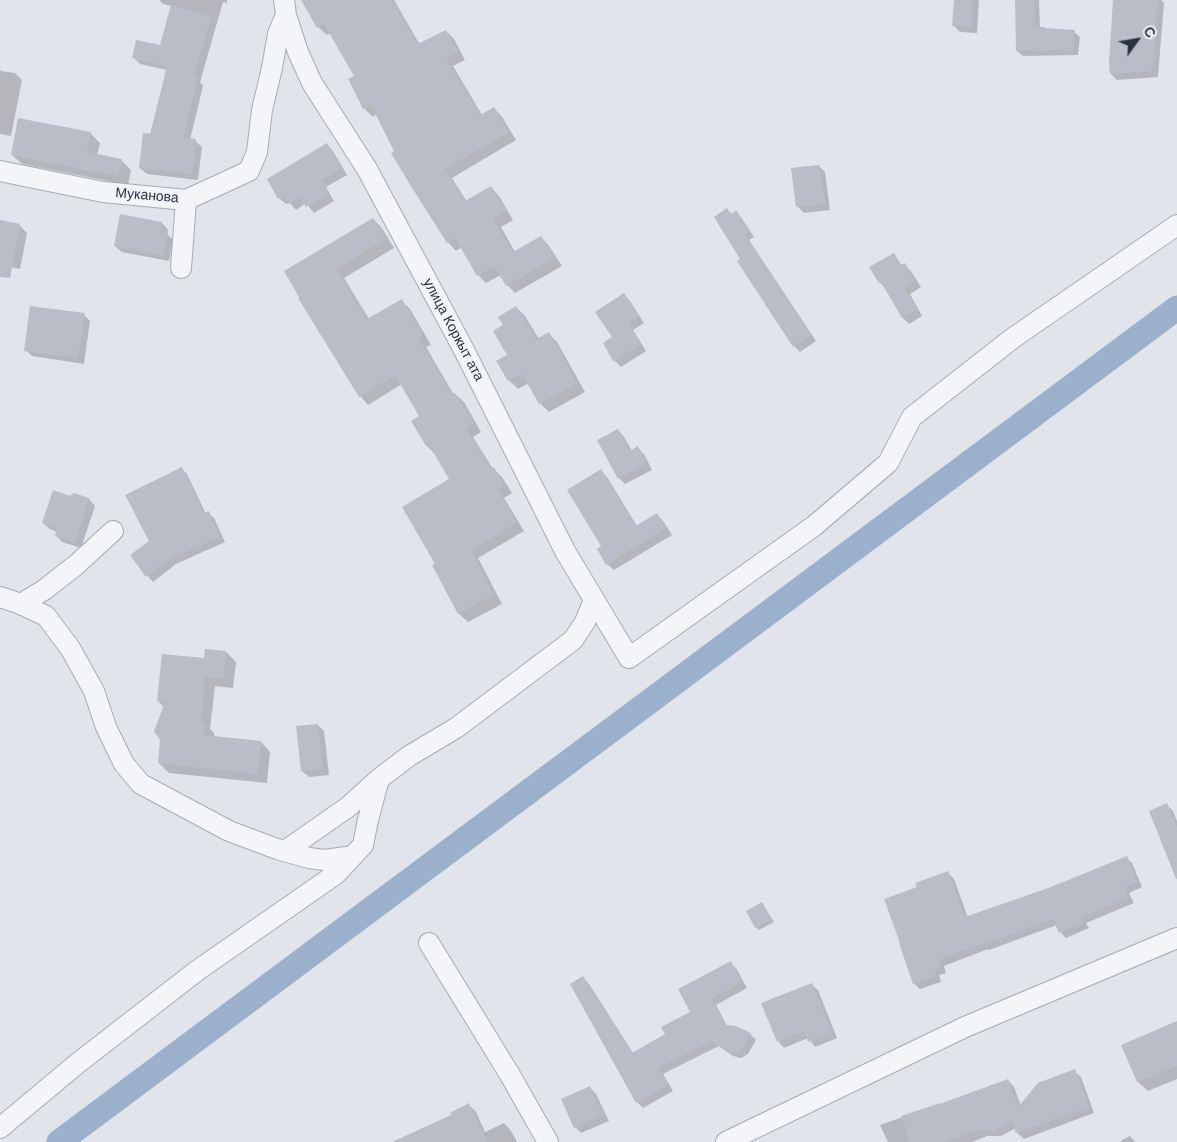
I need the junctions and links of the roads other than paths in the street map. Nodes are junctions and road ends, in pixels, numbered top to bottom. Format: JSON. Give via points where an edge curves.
{"nodes":[{"id":1,"x":285,"y":8,"type":"edge"},
{"id":2,"x":0,"y":171,"type":"edge"},
{"id":3,"x":186,"y":200,"type":"junction"},
{"id":4,"x":1177,"y":225,"type":"edge"},
{"id":5,"x":181,"y":268,"type":"dead end"},
{"id":6,"x":113,"y":531,"type":"dead end"},
{"id":7,"x":0,"y":597,"type":"edge"},
{"id":8,"x":594,"y":600,"type":"junction"},
{"id":9,"x":21,"y":604,"type":"junction"},
{"id":10,"x":379,"y":779,"type":"junction"},
{"id":11,"x":285,"y":851,"type":"junction"},
{"id":12,"x":353,"y":856,"type":"junction"},
{"id":13,"x":1177,"y":938,"type":"edge"},
{"id":14,"x":428,"y":943,"type":"dead end"},
{"id":15,"x":0,"y":1128,"type":"edge"},
{"id":16,"x":548,"y":1142,"type":"edge"},
{"id":17,"x":726,"y":1142,"type":"edge"}],
"edges":[{"from":1,"to":3,"type":"street","name":"Муканова","via":[[262,110],[257,152],[249,172]]},
{"from":1,"to":8,"type":"street","name":"улица Коркыт ата","via":[[298,52],[312,83],[367,169],[465,352],[564,551]]},
{"from":2,"to":3,"type":"street","name":"Муканова","via":[[103,192]]},
{"from":3,"to":5,"type":"street"},
{"from":4,"to":8,"type":"street","name":"улица Коркыт ата","via":[[1013,338],[912,417],[888,463],[881,469],[814,526],[629,658]]},
{"from":6,"to":9,"type":"street","via":[[76,565]]},
{"from":7,"to":9,"type":"street"},
{"from":8,"to":10,"type":"street","via":[[573,640],[456,728],[409,756]]},
{"from":9,"to":11,"type":"street","via":[[46,616],[70,648],[94,691],[106,727],[124,764],[141,784],[228,831]]},
{"from":10,"to":11,"type":"street","via":[[348,807]]},
{"from":10,"to":12,"type":"street","via":[[363,845]]},
{"from":11,"to":12,"type":"street","via":[[325,860]]},
{"from":12,"to":15,"type":"street","via":[[336,874],[198,970]]},
{"from":13,"to":17,"type":"street","via":[[965,1027]]},
{"from":14,"to":16,"type":"street"}]}
